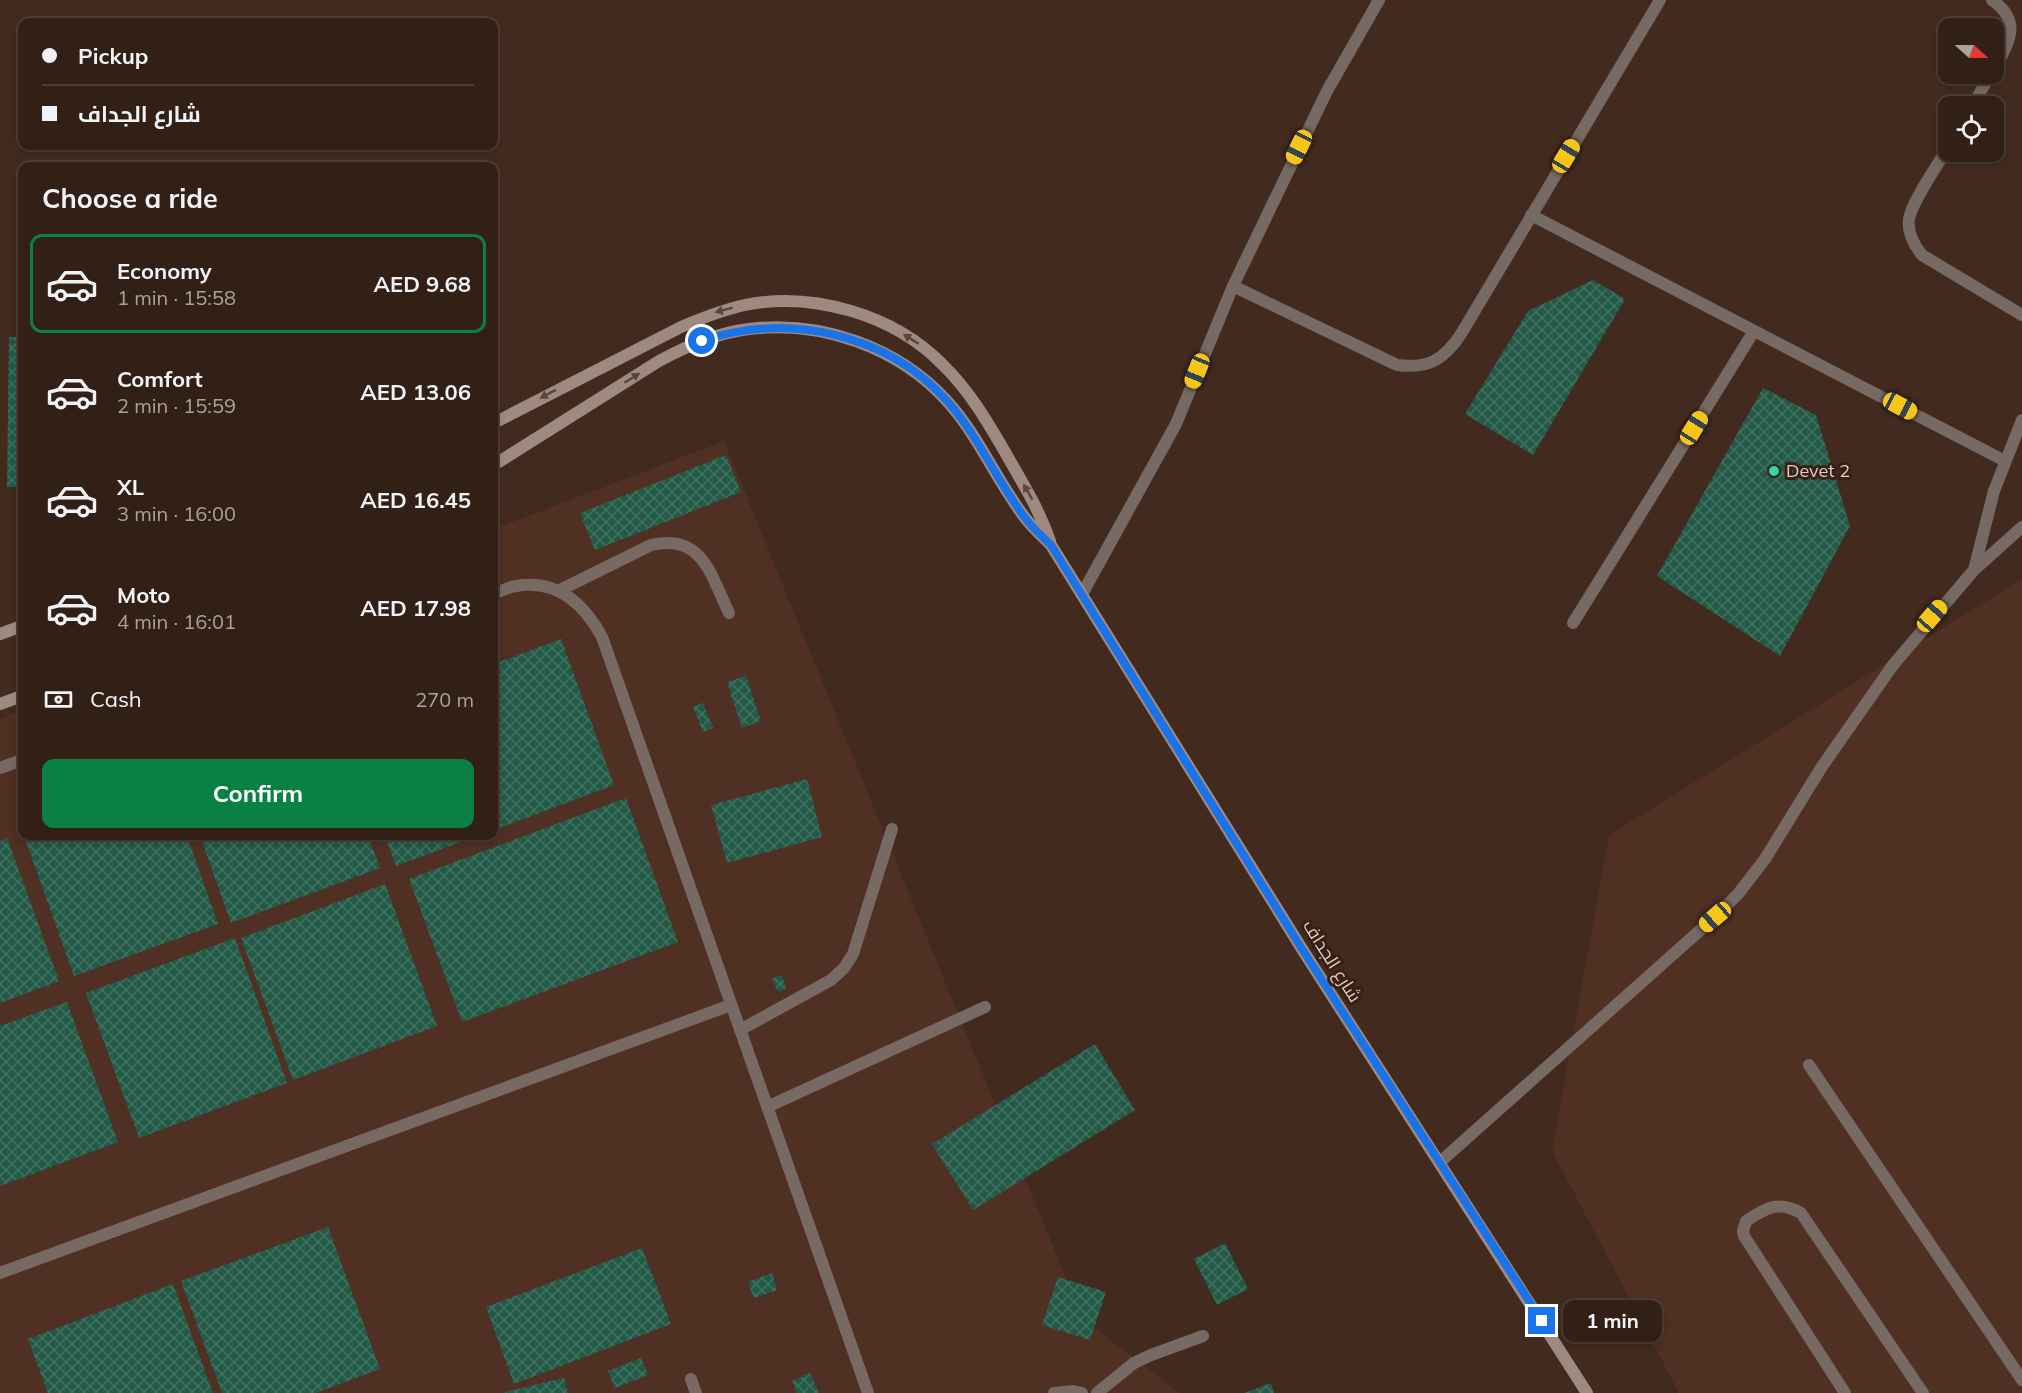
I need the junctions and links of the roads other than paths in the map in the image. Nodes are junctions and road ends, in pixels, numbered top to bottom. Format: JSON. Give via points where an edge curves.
{"nodes":[{"id":1,"x":1379,"y":0,"type":"edge"},
{"id":2,"x":1660,"y":0,"type":"edge"},
{"id":3,"x":1992,"y":0,"type":"edge"},
{"id":4,"x":2004,"y":51,"type":"edge"},
{"id":5,"x":1940,"y":162,"type":"edge"},
{"id":6,"x":1531,"y":214,"type":"junction"},
{"id":7,"x":1233,"y":286,"type":"junction"},
{"id":8,"x":2022,"y":315,"type":"edge"},
{"id":9,"x":1754,"y":331,"type":"junction"},
{"id":10,"x":2022,"y":420,"type":"edge"},
{"id":11,"x":498,"y":421,"type":"edge"},
{"id":12,"x":2005,"y":461,"type":"junction"},
{"id":13,"x":498,"y":462,"type":"edge"},
{"id":14,"x":2022,"y":527,"type":"edge"},
{"id":15,"x":1051,"y":545,"type":"junction"},
{"id":16,"x":1974,"y":570,"type":"junction"},
{"id":17,"x":558,"y":591,"type":"junction"},
{"id":18,"x":498,"y":592,"type":"edge"},
{"id":19,"x":1082,"y":594,"type":"junction"},
{"id":20,"x":729,"y":614,"type":"dead end"},
{"id":21,"x":1573,"y":623,"type":"dead end"},
{"id":22,"x":18,"y":627,"type":"edge"},
{"id":23,"x":0,"y":634,"type":"edge"},
{"id":24,"x":18,"y":697,"type":"edge"},
{"id":25,"x":0,"y":704,"type":"edge"},
{"id":26,"x":18,"y":761,"type":"edge"},
{"id":27,"x":0,"y":768,"type":"edge"},
{"id":28,"x":892,"y":829,"type":"dead end"},
{"id":29,"x":731,"y":1005,"type":"junction"},
{"id":30,"x":985,"y":1007,"type":"dead end"},
{"id":31,"x":740,"y":1030,"type":"junction"},
{"id":32,"x":1809,"y":1065,"type":"dead end"},
{"id":33,"x":767,"y":1107,"type":"junction"},
{"id":34,"x":1440,"y":1162,"type":"junction"},
{"id":35,"x":0,"y":1273,"type":"edge"},
{"id":36,"x":1203,"y":1336,"type":"dead end"},
{"id":37,"x":692,"y":1379,"type":"dead end"},
{"id":38,"x":2022,"y":1380,"type":"edge"},
{"id":39,"x":696,"y":1393,"type":"edge"},
{"id":40,"x":868,"y":1393,"type":"edge"},
{"id":41,"x":1054,"y":1393,"type":"edge"},
{"id":42,"x":1082,"y":1393,"type":"edge"},
{"id":43,"x":1097,"y":1393,"type":"edge"},
{"id":44,"x":1587,"y":1393,"type":"edge"},
{"id":45,"x":1845,"y":1393,"type":"edge"},
{"id":46,"x":1923,"y":1393,"type":"edge"}],
"edges":[{"from":1,"to":7,"type":"street","via":[[1327,91]]},
{"from":2,"to":6,"type":"street"},
{"from":3,"to":4,"type":"street","via":[[2012,16],[2012,37]]},
{"from":5,"to":8,"type":"street","via":[[1910,219],[1914,244],[1922,255]]},
{"from":6,"to":7,"type":"street","via":[[1453,346],[1428,364],[1397,364]]},
{"from":6,"to":9,"type":"street"},
{"from":7,"to":19,"type":"street","via":[[1176,424]]},
{"from":9,"to":12,"type":"street"},
{"from":9,"to":21,"type":"street"},
{"from":10,"to":12,"type":"street"},
{"from":15,"to":11,"type":"street","one_way":true,"via":[[1035,504],[965,388],[914,340],[851,311],[782,301],[747,304],[713,313]]},
{"from":12,"to":16,"type":"street"},
{"from":13,"to":15,"type":"street","one_way":true,"via":[[687,346],[748,329],[811,329],[871,347],[924,380],[954,410],[1026,519]]},
{"from":14,"to":16,"type":"street"},
{"from":15,"to":19,"type":"street","name":"شارع الجداف"},
{"from":16,"to":34,"type":"street","via":[[1912,641],[1862,708],[1771,850],[1738,894]]},
{"from":17,"to":18,"type":"street","via":[[526,585]]},
{"from":17,"to":20,"type":"street","via":[[651,545],[677,543],[703,559]]},
{"from":17,"to":29,"type":"street","via":[[577,602],[602,637]]},
{"from":19,"to":34,"type":"street","name":"شارع الجداف","via":[[1302,949]]},
{"from":22,"to":23,"type":"street"},
{"from":24,"to":25,"type":"street"},
{"from":26,"to":27,"type":"street"},
{"from":28,"to":31,"type":"street","via":[[853,954],[844,968],[831,981]]},
{"from":29,"to":31,"type":"street"},
{"from":29,"to":35,"type":"street"},
{"from":30,"to":33,"type":"street"},
{"from":31,"to":33,"type":"street"},
{"from":32,"to":38,"type":"street"},
{"from":33,"to":40,"type":"street"},
{"from":34,"to":44,"type":"street","name":"شارع الجداف"},
{"from":36,"to":43,"type":"street","via":[[1134,1363]]},
{"from":37,"to":39,"type":"street"},
{"from":41,"to":42,"type":"street"},
{"from":45,"to":46,"type":"street","via":[[1744,1236],[1746,1221],[1763,1210],[1783,1205],[1801,1213]]}]}
